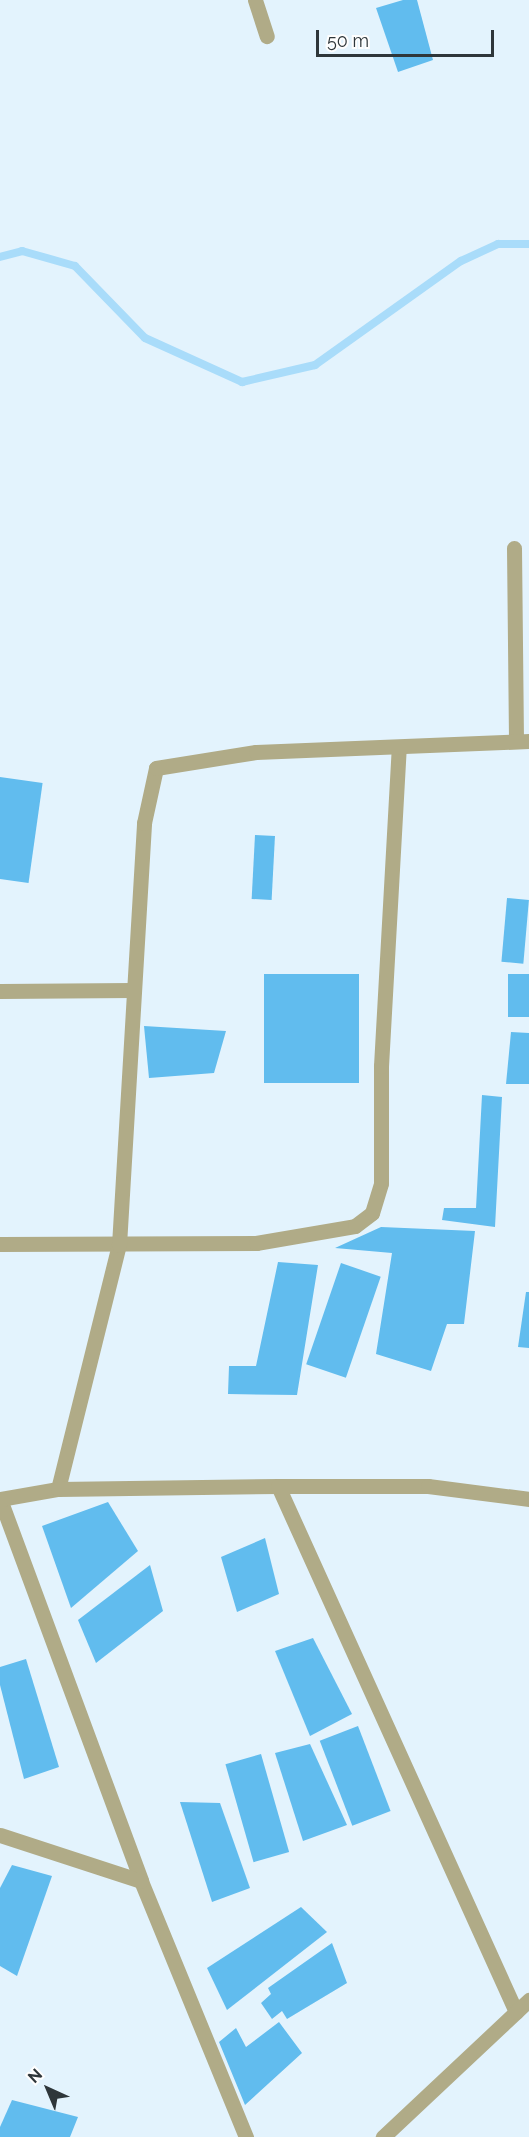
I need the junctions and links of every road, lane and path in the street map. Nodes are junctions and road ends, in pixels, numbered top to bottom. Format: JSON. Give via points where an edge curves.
{"nodes":[{"id":1,"x":255,"y":0,"type":"edge"},
{"id":2,"x":267,"y":36,"type":"dead end"},
{"id":3,"x":514,"y":548,"type":"dead end"},
{"id":4,"x":523,"y":740,"type":"edge"},
{"id":5,"x":399,"y":748,"type":"junction"},
{"id":6,"x":132,"y":990,"type":"junction"},
{"id":7,"x":0,"y":991,"type":"edge"},
{"id":8,"x":0,"y":1244,"type":"edge"},
{"id":9,"x":119,"y":1245,"type":"junction"},
{"id":10,"x":278,"y":1486,"type":"junction"},
{"id":11,"x":58,"y":1490,"type":"junction"},
{"id":12,"x":529,"y":1499,"type":"edge"},
{"id":13,"x":0,"y":1835,"type":"edge"},
{"id":14,"x":141,"y":1881,"type":"junction"},
{"id":15,"x":529,"y":2000,"type":"edge"},
{"id":16,"x":516,"y":2012,"type":"junction"},
{"id":17,"x":246,"y":2137,"type":"edge"},
{"id":18,"x":383,"y":2137,"type":"edge"}],
"edges":[{"from":1,"to":2,"type":"street"},
{"from":3,"to":4,"type":"street"},
{"from":4,"to":5,"type":"street"},
{"from":5,"to":6,"type":"street","via":[[256,752],[156,768],[144,823]]},
{"from":5,"to":9,"type":"street","via":[[381,1066],[381,1183],[372,1213],[355,1226],[256,1243]]},
{"from":6,"to":7,"type":"street"},
{"from":6,"to":9,"type":"street"},
{"from":8,"to":9,"type":"street"},
{"from":9,"to":11,"type":"street"},
{"from":10,"to":11,"type":"street"},
{"from":10,"to":12,"type":"street","via":[[428,1486]]},
{"from":10,"to":16,"type":"street"},
{"from":11,"to":14,"type":"street","via":[[0,1498]]},
{"from":13,"to":14,"type":"street"},
{"from":14,"to":17,"type":"street"},
{"from":15,"to":16,"type":"street"},
{"from":16,"to":18,"type":"street"}]}
